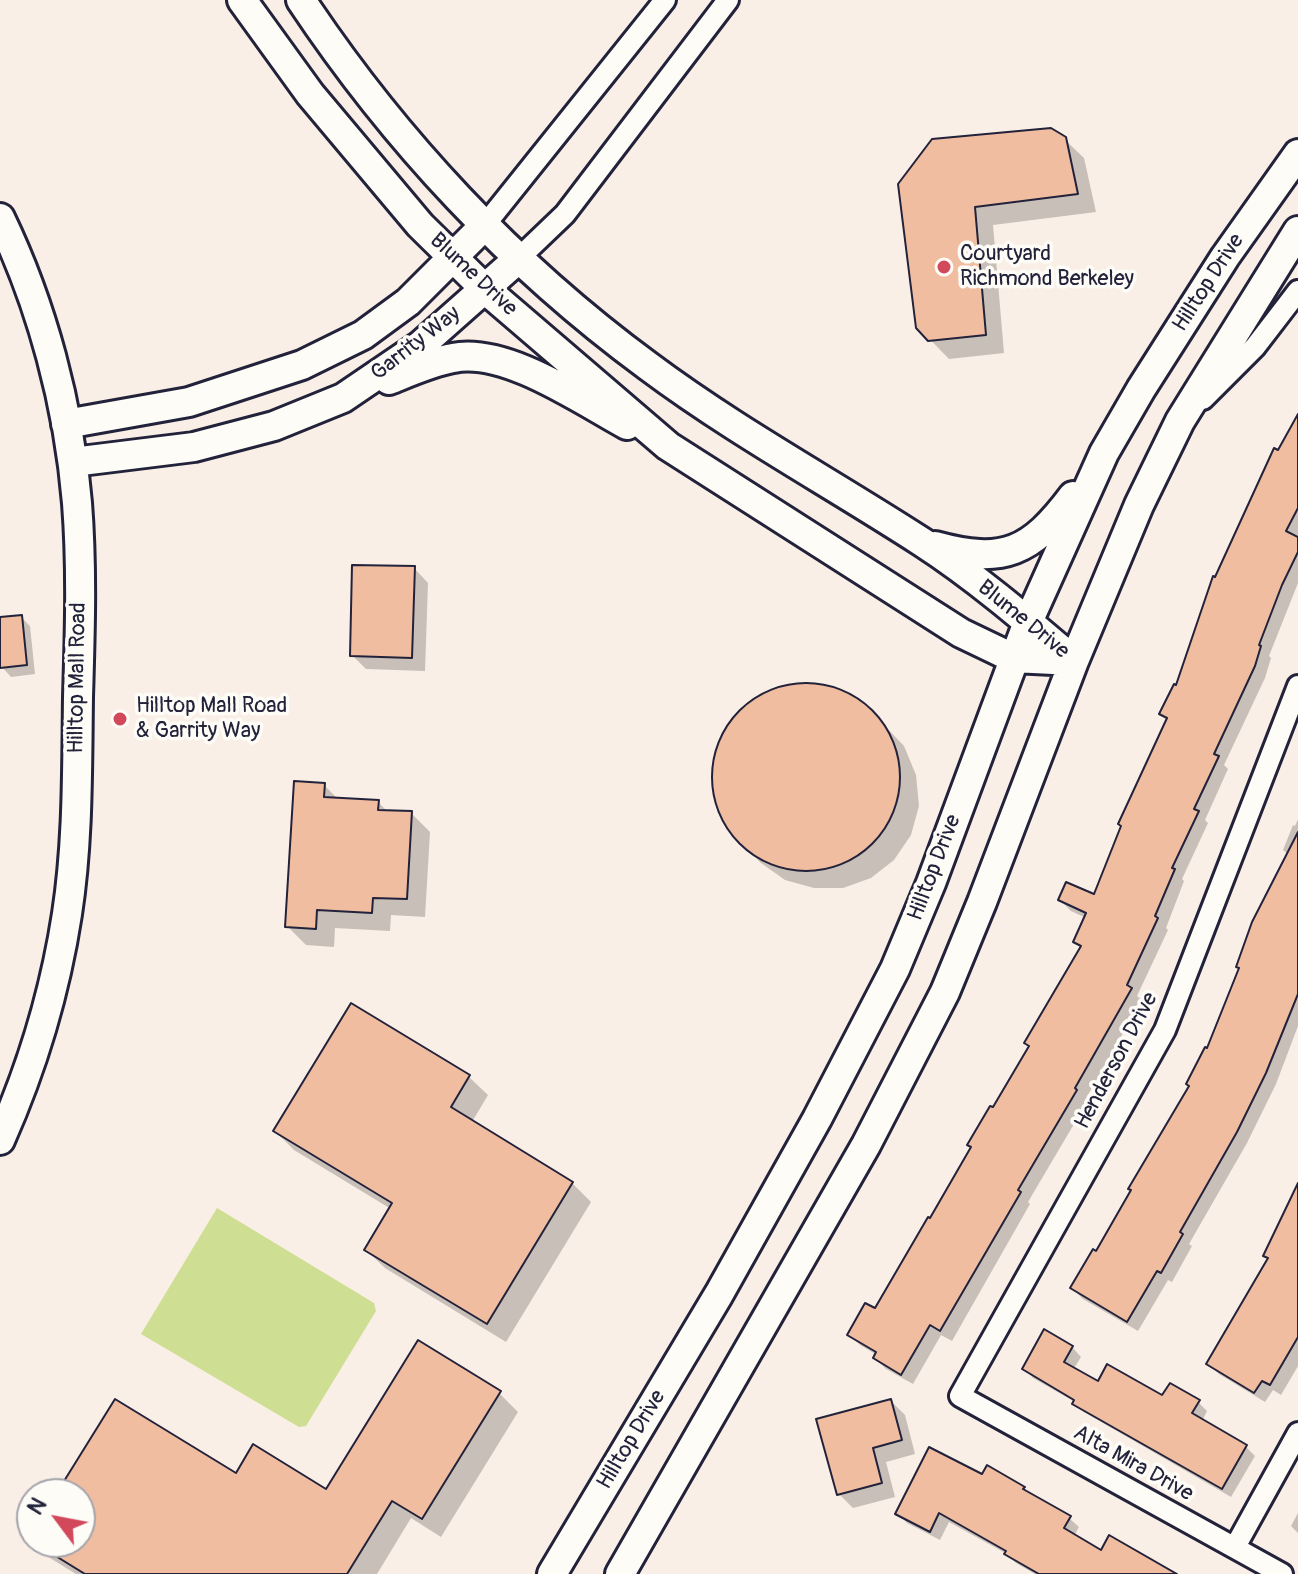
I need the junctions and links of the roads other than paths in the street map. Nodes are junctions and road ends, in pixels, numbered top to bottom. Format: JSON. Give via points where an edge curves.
{"nodes":[{"id":1,"x":242,"y":0,"type":"edge"},
{"id":2,"x":301,"y":0,"type":"edge"},
{"id":3,"x":665,"y":0,"type":"edge"},
{"id":4,"x":728,"y":0,"type":"edge"},
{"id":5,"x":1298,"y":154,"type":"edge"},
{"id":6,"x":0,"y":218,"type":"edge"},
{"id":7,"x":484,"y":226,"type":"junction"},
{"id":8,"x":1298,"y":231,"type":"edge"},
{"id":9,"x":452,"y":258,"type":"junction"},
{"id":10,"x":518,"y":259,"type":"junction"},
{"id":11,"x":485,"y":289,"type":"junction"},
{"id":12,"x":1298,"y":291,"type":"edge"},
{"id":13,"x":343,"y":398,"type":"junction"},
{"id":14,"x":1180,"y":421,"type":"junction"},
{"id":15,"x":66,"y":424,"type":"junction"},
{"id":16,"x":668,"y":446,"type":"junction"},
{"id":17,"x":1104,"y":453,"type":"junction"},
{"id":18,"x":73,"y":462,"type":"junction"},
{"id":19,"x":924,"y":543,"type":"junction"},
{"id":20,"x":1028,"y":622,"type":"junction"},
{"id":21,"x":1013,"y":658,"type":"junction"},
{"id":22,"x":1074,"y":661,"type":"junction"},
{"id":23,"x":1298,"y":686,"type":"edge"},
{"id":24,"x":0,"y":1140,"type":"edge"},
{"id":25,"x":960,"y":1396,"type":"joint"},
{"id":26,"x":1298,"y":1433,"type":"edge"},
{"id":27,"x":1235,"y":1547,"type":"junction"},
{"id":28,"x":552,"y":1574,"type":"edge"},
{"id":29,"x":620,"y":1574,"type":"edge"},
{"id":30,"x":1282,"y":1574,"type":"edge"}],
"edges":[{"from":1,"to":9,"type":"street","name":"Blume Drive","via":[[310,94]]},
{"from":2,"to":7,"type":"street","name":"Blume Drive","via":[[382,110]]},
{"from":3,"to":7,"type":"street","name":"Garrity Way"},
{"from":4,"to":10,"type":"street","name":"Garrity Way","via":[[565,214]]},
{"from":5,"to":17,"type":"street","name":"Hilltop Drive","via":[[1225,257]]},
{"from":6,"to":15,"type":"street","name":"Hilltop Mall Road","via":[[36,308]]},
{"from":7,"to":9,"type":"street","name":"Garrity Way"},
{"from":7,"to":10,"type":"street","name":"Blume Drive"},
{"from":8,"to":14,"type":"street"},
{"from":9,"to":11,"type":"street","name":"Blume Drive"},
{"from":9,"to":15,"type":"street","name":"Garrity Way","via":[[408,302],[363,335],[302,365],[189,402]]},
{"from":10,"to":11,"type":"street","name":"Garrity Way"},
{"from":10,"to":19,"type":"street","name":"Blume Drive","via":[[648,367]]},
{"from":11,"to":13,"type":"street","name":"Garrity Way","via":[[421,345]]},
{"from":11,"to":16,"type":"street","name":"Blume Drive"},
{"from":12,"to":14,"type":"street","via":[[1255,347]]},
{"from":13,"to":16,"type":"street","via":[[453,357],[482,356],[515,365]]},
{"from":13,"to":18,"type":"street","name":"Garrity Way","via":[[274,426],[194,447]]},
{"from":14,"to":22,"type":"street"},
{"from":15,"to":18,"type":"street","name":"Hilltop Mall Road"},
{"from":16,"to":21,"type":"street","name":"Blume Drive","via":[[961,633]]},
{"from":17,"to":19,"type":"street","via":[[1056,519],[1032,541],[985,556]]},
{"from":17,"to":20,"type":"street","name":"Hilltop Drive"},
{"from":18,"to":24,"type":"street","name":"Hilltop Mall Road","via":[[80,547],[73,867],[44,1022]]},
{"from":19,"to":20,"type":"street","name":"Blume Drive"},
{"from":20,"to":21,"type":"street","name":"Hilltop Drive"},
{"from":20,"to":22,"type":"street","name":"Blume Drive"},
{"from":21,"to":22,"type":"street","name":"Blume Drive"},
{"from":21,"to":28,"type":"street","name":"Hilltop Drive","via":[[895,969],[719,1294]]},
{"from":22,"to":29,"type":"street","via":[[945,992],[858,1158]]},
{"from":23,"to":25,"type":"street","name":"Henderson Drive","via":[[1165,1030]]},
{"from":25,"to":27,"type":"street","name":"Alta Mira Drive"},
{"from":26,"to":27,"type":"street"},
{"from":27,"to":30,"type":"street","name":"Alta Mira Drive"}]}
